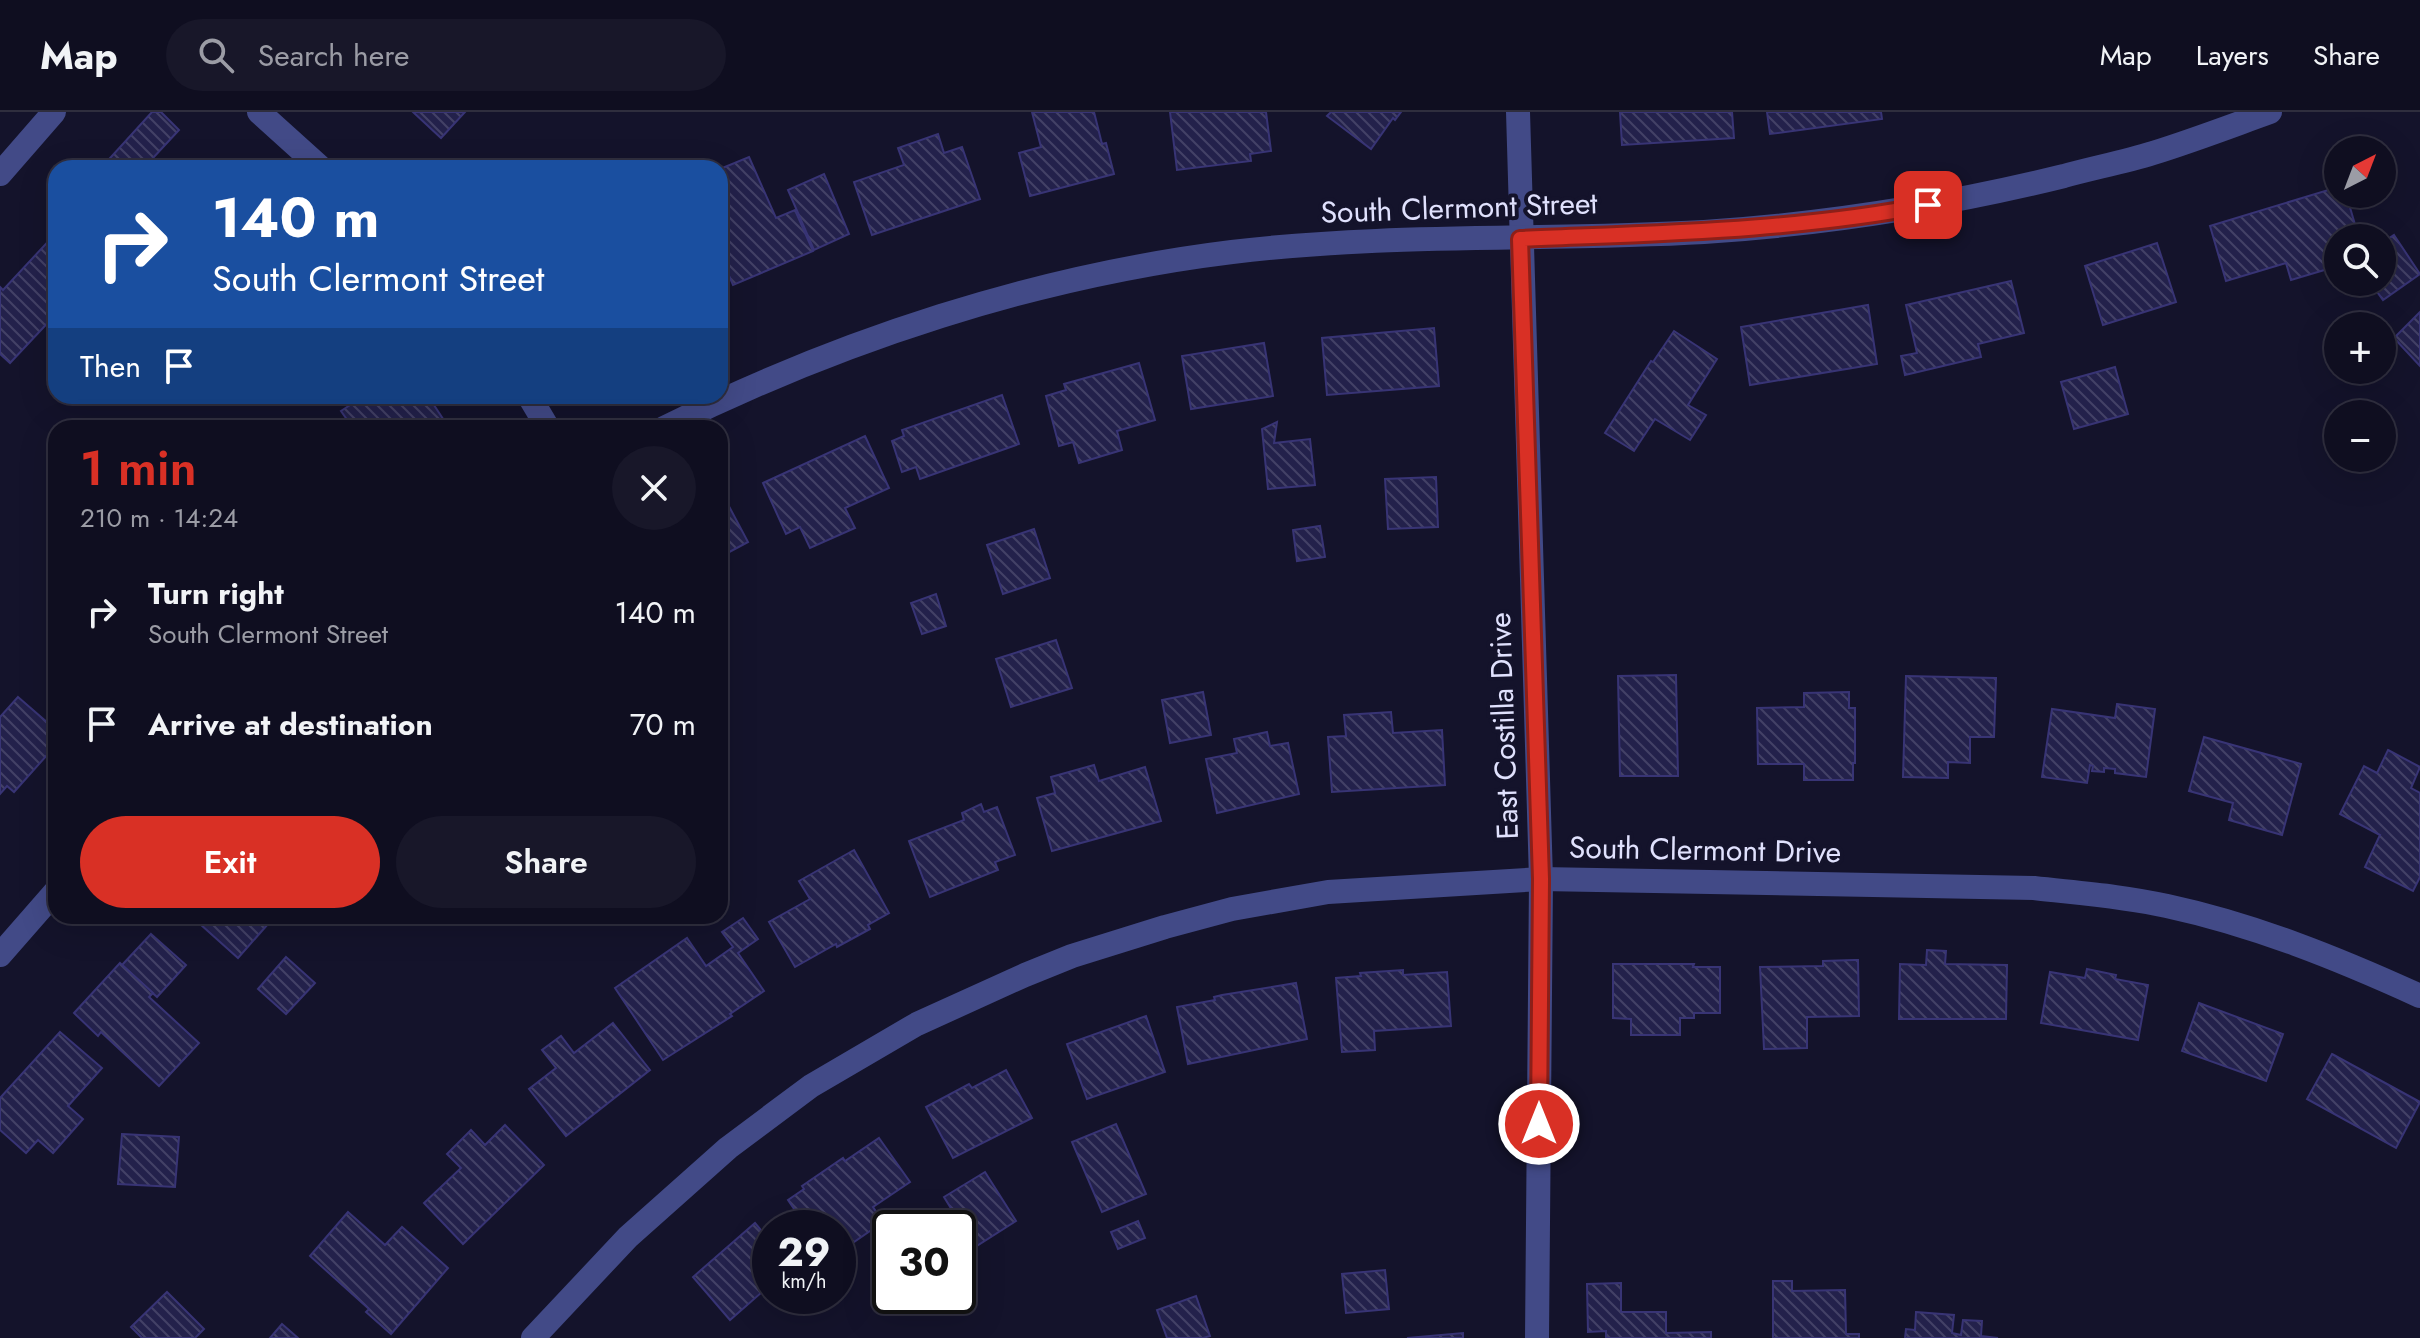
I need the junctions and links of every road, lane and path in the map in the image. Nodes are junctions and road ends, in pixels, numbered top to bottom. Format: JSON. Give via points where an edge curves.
{"nodes":[{"id":1,"x":54,"y":112,"type":"edge"},
{"id":2,"x":259,"y":112,"type":"edge"},
{"id":3,"x":1518,"y":112,"type":"edge"},
{"id":4,"x":2270,"y":112,"type":"edge"},
{"id":5,"x":312,"y":160,"type":"edge"},
{"id":6,"x":0,"y":174,"type":"edge"},
{"id":7,"x":1520,"y":239,"type":"junction"},
{"id":8,"x":728,"y":396,"type":"edge"},
{"id":9,"x":712,"y":404,"type":"edge"},
{"id":10,"x":680,"y":420,"type":"edge"},
{"id":11,"x":1541,"y":879,"type":"junction"},
{"id":12,"x":48,"y":900,"type":"edge"},
{"id":13,"x":0,"y":955,"type":"edge"},
{"id":14,"x":2420,"y":996,"type":"edge"},
{"id":15,"x":533,"y":1338,"type":"edge"},
{"id":16,"x":1537,"y":1338,"type":"edge"}],
"edges":[{"from":1,"to":6,"type":"street"},
{"from":2,"to":5,"type":"street"},
{"from":3,"to":7,"type":"street","name":"East Costilla Drive"},
{"from":4,"to":7,"type":"street","name":"South Clermont Street","via":[[2149,154],[2019,187],[1868,216],[1705,232]]},
{"from":7,"to":8,"type":"street","name":"South Clermont Street","via":[[1321,243],[1119,271],[1002,298],[857,345]]},
{"from":7,"to":11,"type":"street","name":"East Costilla Drive"},
{"from":9,"to":10,"type":"street","name":"South Clermont Street"},
{"from":11,"to":14,"type":"street","name":"South Clermont Drive","via":[[2034,888],[2106,896],[2249,929],[2317,951]]},
{"from":11,"to":15,"type":"street","name":"South Clermont Drive","via":[[1328,892],[1232,909],[1072,956],[944,1011],[811,1086],[728,1148],[628,1237]]},
{"from":11,"to":16,"type":"street","name":"East Costilla Drive"},
{"from":12,"to":13,"type":"street"}]}
